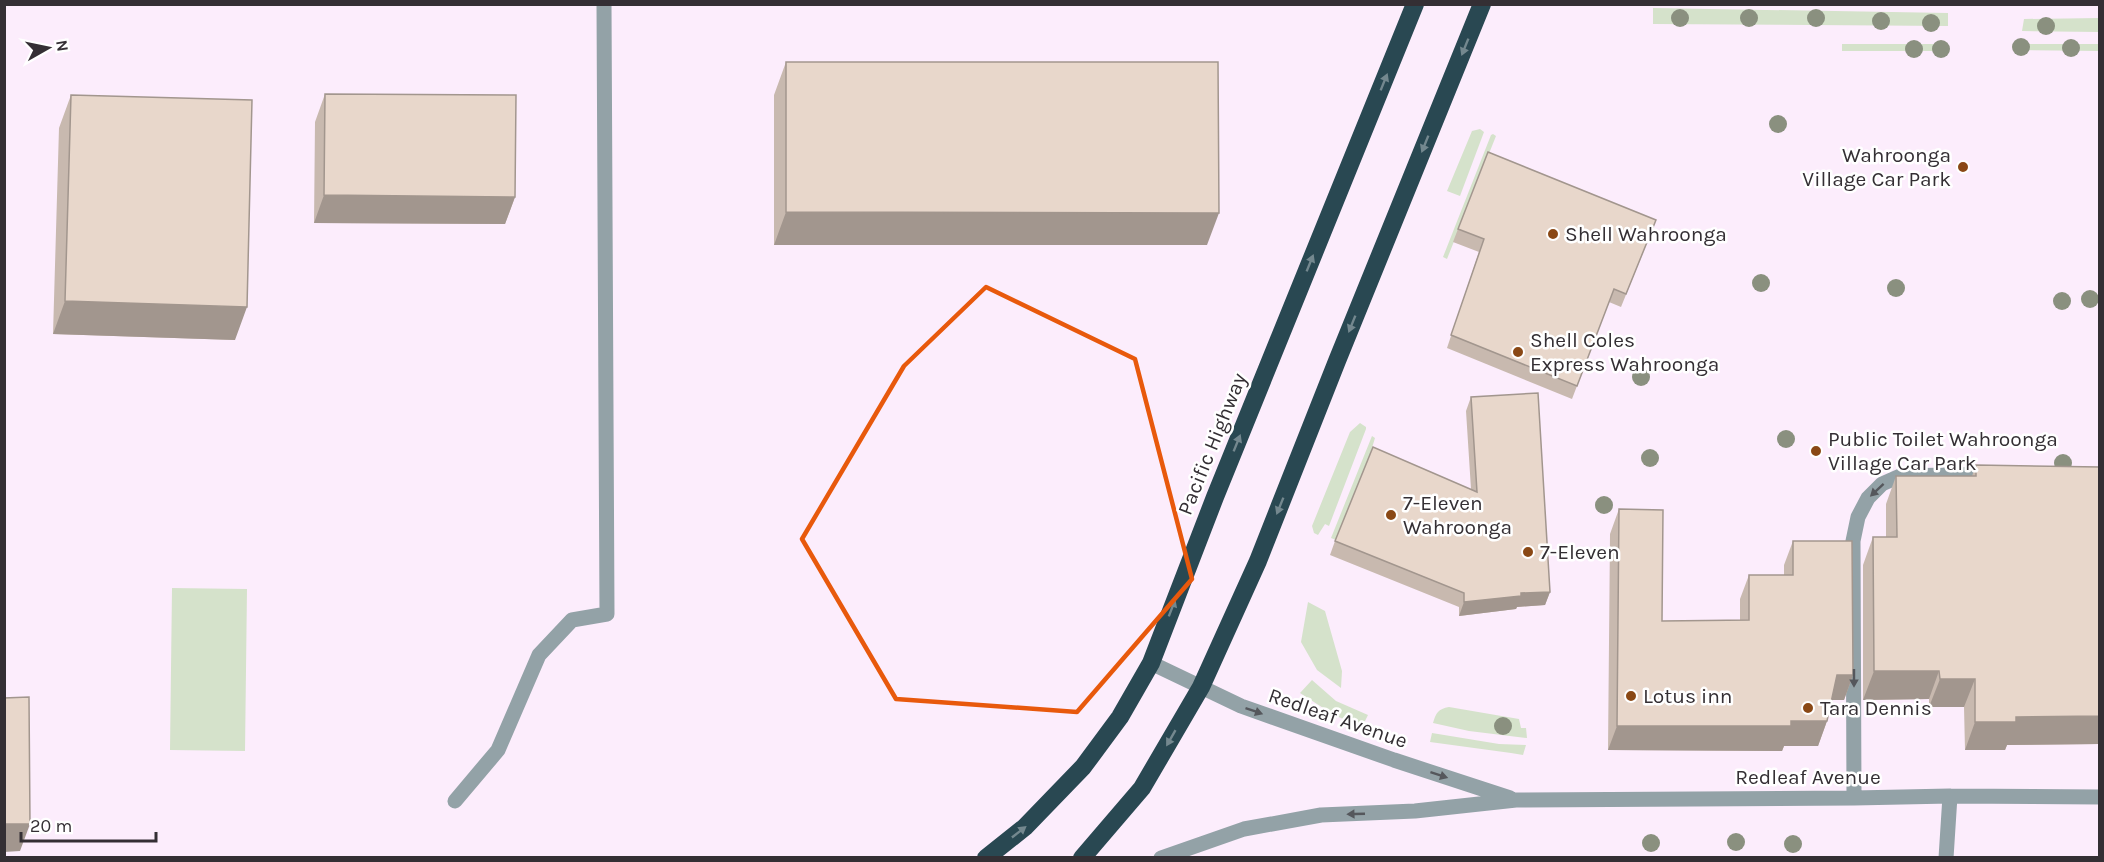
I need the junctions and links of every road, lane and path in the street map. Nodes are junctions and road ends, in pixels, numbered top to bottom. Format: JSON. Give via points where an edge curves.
{"nodes":[{"id":1,"x":604,"y":4,"type":"edge"},
{"id":2,"x":1415,"y":4,"type":"edge"},
{"id":3,"x":1482,"y":4,"type":"edge"},
{"id":4,"x":2007,"y":474,"type":"edge"},
{"id":5,"x":1151,"y":663,"type":"junction"},
{"id":6,"x":1201,"y":687,"type":"junction"},
{"id":7,"x":1950,"y":796,"type":"junction"},
{"id":8,"x":2100,"y":797,"type":"edge"},
{"id":9,"x":1854,"y":798,"type":"junction"},
{"id":10,"x":1516,"y":800,"type":"junction"},
{"id":11,"x":455,"y":801,"type":"dead end"},
{"id":12,"x":986,"y":858,"type":"edge"},
{"id":13,"x":1082,"y":858,"type":"edge"},
{"id":14,"x":1161,"y":858,"type":"edge"},
{"id":15,"x":1946,"y":858,"type":"edge"}],
"edges":[{"from":1,"to":11,"type":"street","via":[[607,614],[572,620],[539,655],[498,750]]},
{"from":5,"to":2,"type":"highway","name":"Pacific Highway","one_way":true},
{"from":3,"to":6,"type":"highway","one_way":true,"via":[[1258,561]]},
{"from":4,"to":9,"type":"street","one_way":true,"via":[[1900,476],[1882,484],[1868,498],[1858,517],[1853,542]]},
{"from":5,"to":6,"type":"street","name":"Redleaf Avenue"},
{"from":12,"to":5,"type":"highway","name":"Pacific Highway","one_way":true,"via":[[1025,827],[1083,767],[1120,717]]},
{"from":6,"to":10,"type":"street","name":"Redleaf Avenue","one_way":true,"via":[[1241,706]]},
{"from":6,"to":13,"type":"highway","one_way":true,"via":[[1142,788]]},
{"from":7,"to":8,"type":"street","name":"Redleaf Avenue"},
{"from":7,"to":9,"type":"street","name":"Redleaf Avenue"},
{"from":7,"to":15,"type":"street"},
{"from":9,"to":10,"type":"street","name":"Redleaf Avenue"},
{"from":10,"to":14,"type":"street","name":"Redleaf Avenue","one_way":true,"via":[[1414,811],[1321,815],[1244,829]]}]}
